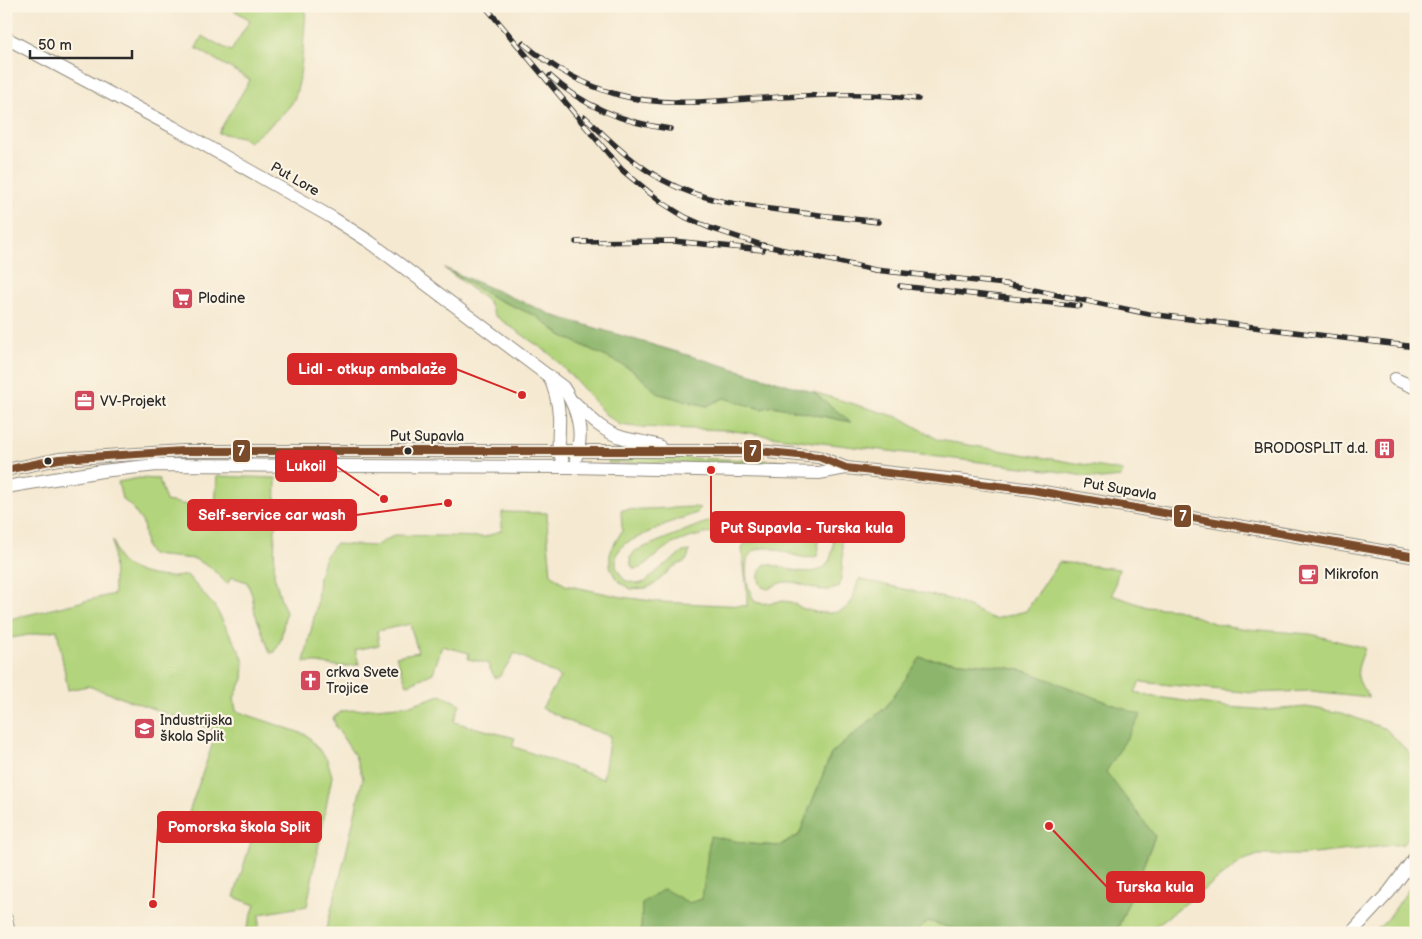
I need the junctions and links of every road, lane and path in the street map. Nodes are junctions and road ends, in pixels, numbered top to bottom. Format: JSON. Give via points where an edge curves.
{"nodes":[{"id":1,"x":6,"y":38,"type":"edge"},
{"id":2,"x":550,"y":376,"type":"junction"},
{"id":3,"x":1395,"y":379,"type":"dead end"},
{"id":4,"x":1416,"y":388,"type":"edge"},
{"id":5,"x":571,"y":399,"type":"junction"},
{"id":6,"x":578,"y":450,"type":"junction"},
{"id":7,"x":676,"y":450,"type":"junction"},
{"id":8,"x":560,"y":451,"type":"junction"},
{"id":9,"x":571,"y":467,"type":"junction"},
{"id":10,"x":846,"y":468,"type":"junction"},
{"id":11,"x":6,"y":470,"type":"edge"},
{"id":12,"x":6,"y":486,"type":"edge"},
{"id":13,"x":1416,"y":557,"type":"edge"},
{"id":14,"x":1416,"y":856,"type":"edge"},
{"id":15,"x":6,"y":919,"type":"edge"},
{"id":16,"x":9,"y":933,"type":"edge"},
{"id":17,"x":1351,"y":933,"type":"edge"}],
"edges":[{"from":1,"to":2,"type":"street","name":"Put Lore","via":[[173,127],[331,217],[370,242]]},
{"from":2,"to":5,"type":"street","name":"Put Lore"},
{"from":2,"to":8,"type":"street","via":[[558,405]]},
{"from":3,"to":4,"type":"street"},
{"from":5,"to":6,"type":"street","name":"Put Lore","via":[[579,423]]},
{"from":5,"to":7,"type":"street","via":[[609,433]]},
{"from":6,"to":7,"type":"street","name":"Put Supavla"},
{"from":6,"to":8,"type":"street","name":"Put Supavla"},
{"from":6,"to":9,"type":"street","name":"Put Lore"},
{"from":7,"to":10,"type":"street","name":"Put Supavla","via":[[758,451],[819,457]]},
{"from":8,"to":9,"type":"street","via":[[561,457]]},
{"from":8,"to":11,"type":"street","name":"Put Supavla","via":[[183,451],[59,459]]},
{"from":9,"to":10,"type":"street","name":"Put Supavla","via":[[819,473]]},
{"from":9,"to":12,"type":"street","name":"Put Supavla","via":[[158,465],[102,470]]},
{"from":10,"to":13,"type":"street","name":"Put Supavla","via":[[1032,490]]},
{"from":14,"to":17,"type":"street","via":[[1389,892]]},
{"from":15,"to":16,"type":"street"}]}
